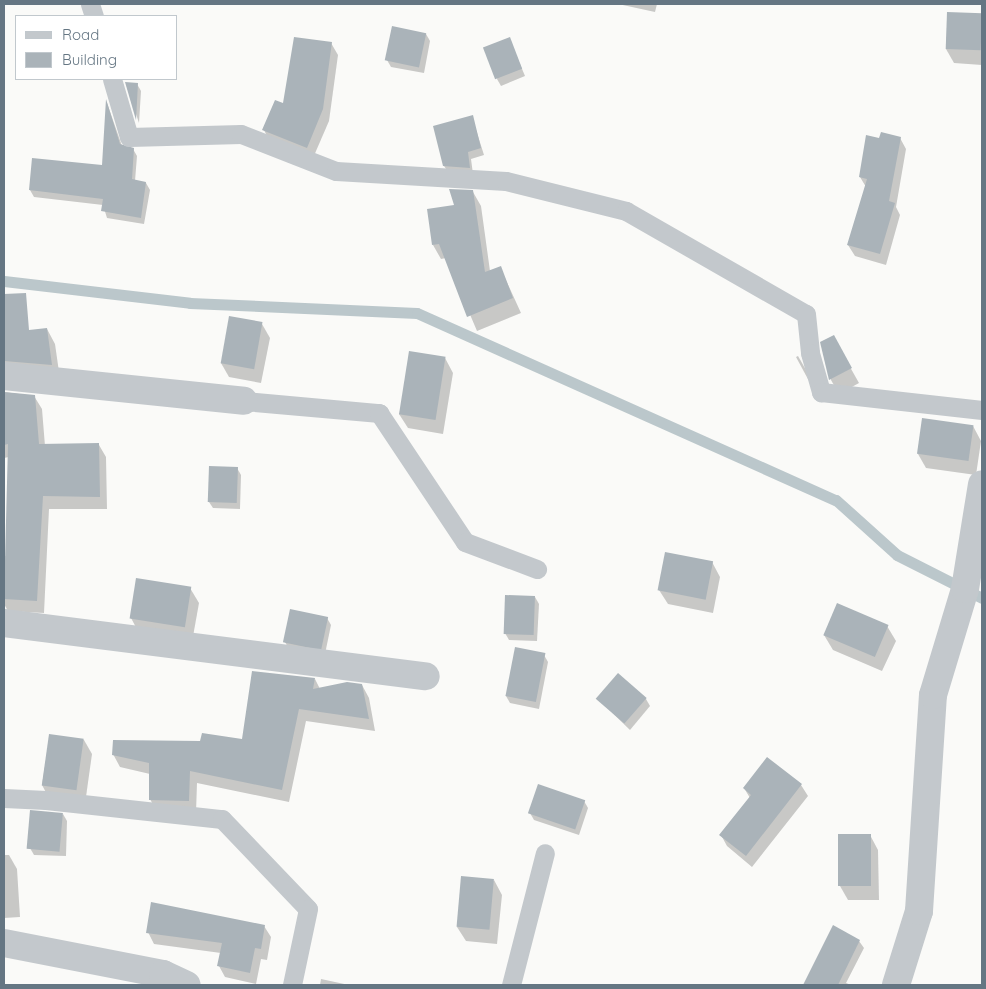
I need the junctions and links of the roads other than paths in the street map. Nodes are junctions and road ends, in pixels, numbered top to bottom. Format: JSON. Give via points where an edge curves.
{"nodes":[{"id":1,"x":112,"y":80,"type":"edge"},
{"id":2,"x":4,"y":376,"type":"edge"},
{"id":3,"x":244,"y":401,"type":"joint"},
{"id":4,"x":982,"y":410,"type":"edge"},
{"id":5,"x":982,"y":484,"type":"edge"},
{"id":6,"x":537,"y":569,"type":"dead end"},
{"id":7,"x":4,"y":623,"type":"edge"},
{"id":8,"x":426,"y":676,"type":"dead end"},
{"id":9,"x":4,"y":798,"type":"edge"},
{"id":10,"x":545,"y":852,"type":"dead end"},
{"id":11,"x":4,"y":943,"type":"edge"},
{"id":12,"x":187,"y":985,"type":"edge"},
{"id":13,"x":292,"y":985,"type":"edge"},
{"id":14,"x":511,"y":985,"type":"edge"},
{"id":15,"x":896,"y":985,"type":"edge"}],
"edges":[{"from":1,"to":4,"type":"lane","via":[[129,137],[241,134],[336,171],[506,181],[626,211],[806,314],[810,353],[821,392]]},
{"from":2,"to":3,"type":"street"},
{"from":3,"to":6,"type":"lane","via":[[379,413],[465,542]]},
{"from":5,"to":15,"type":"street","via":[[965,589],[933,695],[920,911]]},
{"from":7,"to":8,"type":"street"},
{"from":9,"to":13,"type":"lane","via":[[222,819],[308,909]]},
{"from":10,"to":14,"type":"lane"},
{"from":11,"to":12,"type":"street","via":[[162,974]]}]}
